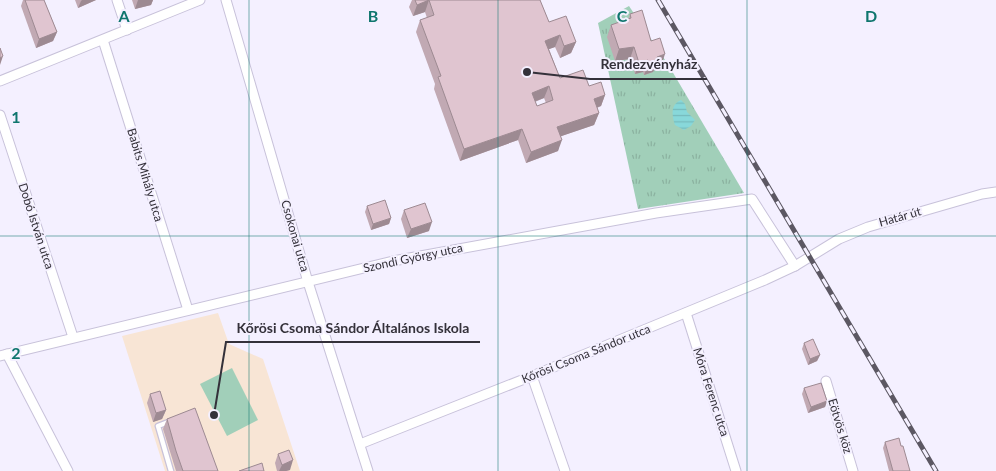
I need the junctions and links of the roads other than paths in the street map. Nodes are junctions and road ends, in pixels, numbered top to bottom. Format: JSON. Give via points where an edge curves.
{"nodes":[{"id":1,"x":117,"y":0,"type":"edge"},
{"id":2,"x":200,"y":0,"type":"edge"},
{"id":3,"x":226,"y":0,"type":"edge"},
{"id":4,"x":127,"y":30,"type":"junction"},
{"id":5,"x":103,"y":40,"type":"junction"},
{"id":6,"x":0,"y":81,"type":"edge"},
{"id":7,"x":0,"y":115,"type":"edge"},
{"id":8,"x":996,"y":192,"type":"edge"},
{"id":9,"x":809,"y":258,"type":"joint"},
{"id":10,"x":795,"y":266,"type":"junction"},
{"id":11,"x":308,"y":282,"type":"junction"},
{"id":12,"x":188,"y":310,"type":"junction"},
{"id":13,"x":686,"y":314,"type":"junction"},
{"id":14,"x":73,"y":337,"type":"junction"},
{"id":15,"x":3,"y":355,"type":"edge"},
{"id":16,"x":532,"y":376,"type":"junction"},
{"id":17,"x":826,"y":381,"type":"dead end"},
{"id":18,"x":175,"y":420,"type":"edge"},
{"id":19,"x":360,"y":444,"type":"junction"},
{"id":20,"x":68,"y":471,"type":"edge"},
{"id":21,"x":171,"y":471,"type":"edge"},
{"id":22,"x":368,"y":471,"type":"edge"},
{"id":23,"x":565,"y":471,"type":"edge"},
{"id":24,"x":736,"y":471,"type":"edge"},
{"id":25,"x":854,"y":471,"type":"edge"}],
"edges":[{"from":1,"to":4,"type":"street"},
{"from":2,"to":4,"type":"street"},
{"from":3,"to":11,"type":"street","name":"Csokonai utca"},
{"from":4,"to":5,"type":"street"},
{"from":5,"to":6,"type":"street"},
{"from":5,"to":12,"type":"street","name":"Babits Mihály utca"},
{"from":7,"to":14,"type":"street","name":"Dobó István utca"},
{"from":8,"to":9,"type":"street","name":"Határ út","via":[[868,227],[839,238]]},
{"from":9,"to":10,"type":"street","name":"Kőrösi Csoma Sándor utca"},
{"from":10,"to":11,"type":"street","name":"Szondi György utca","via":[[752,199],[656,213],[393,261]]},
{"from":10,"to":13,"type":"street","name":"Kőrösi Csoma Sándor utca"},
{"from":11,"to":12,"type":"street","name":"Szondi György utca"},
{"from":11,"to":19,"type":"street","name":"Csokonai utca"},
{"from":12,"to":14,"type":"street","name":"Szondi György utca"},
{"from":13,"to":16,"type":"street","name":"Kőrösi Csoma Sándor utca"},
{"from":13,"to":24,"type":"street","name":"Móra Ferenc utca"},
{"from":14,"to":15,"type":"street","name":"Szondi György utca"},
{"from":15,"to":20,"type":"street"},
{"from":16,"to":19,"type":"street","name":"Kőrösi Csoma Sándor utca"},
{"from":16,"to":23,"type":"street"},
{"from":17,"to":25,"type":"street","name":"Eötvös köz"},
{"from":18,"to":21,"type":"lane","via":[[158,426]]},
{"from":19,"to":22,"type":"street","name":"Csokonai utca"}]}
